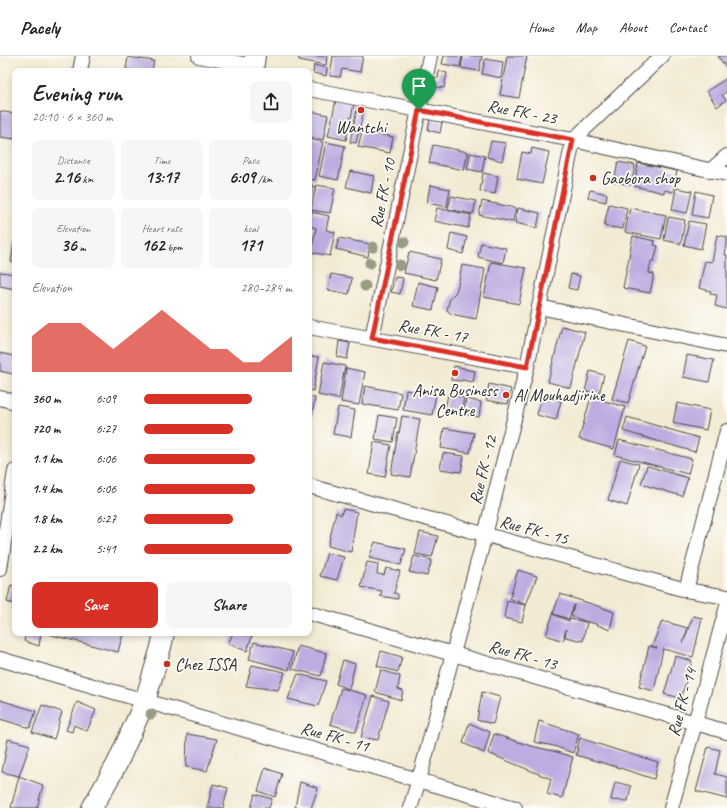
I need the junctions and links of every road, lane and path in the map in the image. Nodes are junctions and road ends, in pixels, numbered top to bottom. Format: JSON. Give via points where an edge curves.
{"nodes":[{"id":1,"x":83,"y":56,"type":"edge"},
{"id":2,"x":199,"y":56,"type":"edge"},
{"id":3,"x":430,"y":56,"type":"edge"},
{"id":4,"x":662,"y":56,"type":"edge"},
{"id":5,"x":254,"y":64,"type":"edge"},
{"id":6,"x":81,"y":68,"type":"edge"},
{"id":7,"x":312,"y":89,"type":"edge"},
{"id":8,"x":419,"y":110,"type":"junction"},
{"id":9,"x":573,"y":140,"type":"junction"},
{"id":10,"x":727,"y":156,"type":"edge"},
{"id":11,"x":710,"y":171,"type":"junction"},
{"id":12,"x":727,"y":174,"type":"edge"},
{"id":13,"x":539,"y":307,"type":"junction"},
{"id":14,"x":312,"y":328,"type":"edge"},
{"id":15,"x":372,"y":338,"type":"junction"},
{"id":16,"x":727,"y":346,"type":"edge"},
{"id":17,"x":527,"y":367,"type":"junction"},
{"id":18,"x":0,"y":398,"type":"edge"},
{"id":19,"x":12,"y":401,"type":"edge"},
{"id":20,"x":727,"y":431,"type":"edge"},
{"id":21,"x":312,"y":487,"type":"edge"},
{"id":22,"x":12,"y":491,"type":"edge"},
{"id":23,"x":485,"y":535,"type":"junction"},
{"id":24,"x":0,"y":569,"type":"edge"},
{"id":25,"x":686,"y":590,"type":"junction"},
{"id":26,"x":727,"y":597,"type":"edge"},
{"id":27,"x":727,"y":606,"type":"edge"},
{"id":28,"x":312,"y":614,"type":"edge"},
{"id":29,"x":163,"y":636,"type":"edge"},
{"id":30,"x":453,"y":654,"type":"junction"},
{"id":31,"x":0,"y":659,"type":"edge"},
{"id":32,"x":145,"y":701,"type":"junction"},
{"id":33,"x":695,"y":723,"type":"junction"},
{"id":34,"x":727,"y":732,"type":"edge"},
{"id":35,"x":419,"y":780,"type":"junction"},
{"id":36,"x":92,"y":808,"type":"edge"},
{"id":37,"x":410,"y":808,"type":"edge"},
{"id":38,"x":515,"y":808,"type":"edge"},
{"id":39,"x":670,"y":808,"type":"edge"}],
"edges":[{"from":1,"to":6,"type":"street"},
{"from":2,"to":5,"type":"street"},
{"from":3,"to":8,"type":"street","name":"Rue FK - 10"},
{"from":4,"to":9,"type":"street"},
{"from":7,"to":8,"type":"street","name":"Rue FK - 23"},
{"from":8,"to":9,"type":"street","name":"Rue FK - 23"},
{"from":8,"to":15,"type":"street","name":"Rue FK - 10"},
{"from":9,"to":11,"type":"street","name":"Rue FK - 23"},
{"from":9,"to":13,"type":"street","name":"Rue FK - 12"},
{"from":10,"to":11,"type":"street"},
{"from":11,"to":12,"type":"street","name":"Rue FK - 23"},
{"from":13,"to":16,"type":"street"},
{"from":13,"to":17,"type":"street","name":"Rue FK - 12"},
{"from":14,"to":15,"type":"street","name":"Rue FK - 17"},
{"from":15,"to":17,"type":"street","name":"Rue FK - 17"},
{"from":17,"to":23,"type":"street","name":"Rue FK - 12"},
{"from":18,"to":19,"type":"street"},
{"from":20,"to":25,"type":"street"},
{"from":21,"to":23,"type":"street","name":"Rue FK - 15"},
{"from":22,"to":24,"type":"street"},
{"from":23,"to":25,"type":"street","name":"Rue FK - 15"},
{"from":23,"to":30,"type":"street","name":"Rue FK - 12"},
{"from":25,"to":26,"type":"street","name":"Rue FK - 15"},
{"from":27,"to":33,"type":"street","name":"Rue FK - 14"},
{"from":28,"to":30,"type":"street","name":"Rue FK - 13"},
{"from":29,"to":32,"type":"main road"},
{"from":30,"to":33,"type":"street","name":"Rue FK - 13"},
{"from":30,"to":35,"type":"street","name":"Rue FK - 12"},
{"from":31,"to":32,"type":"street","name":"Rue FK - 11"},
{"from":32,"to":35,"type":"street","name":"Rue FK - 11"},
{"from":32,"to":36,"type":"main road","via":[[117,764]]},
{"from":33,"to":34,"type":"street","name":"Rue FK - 13"},
{"from":33,"to":39,"type":"street","name":"Rue FK - 14"},
{"from":35,"to":37,"type":"street","name":"Rue FK - 12"},
{"from":35,"to":38,"type":"street","name":"Rue FK - 11"}]}
